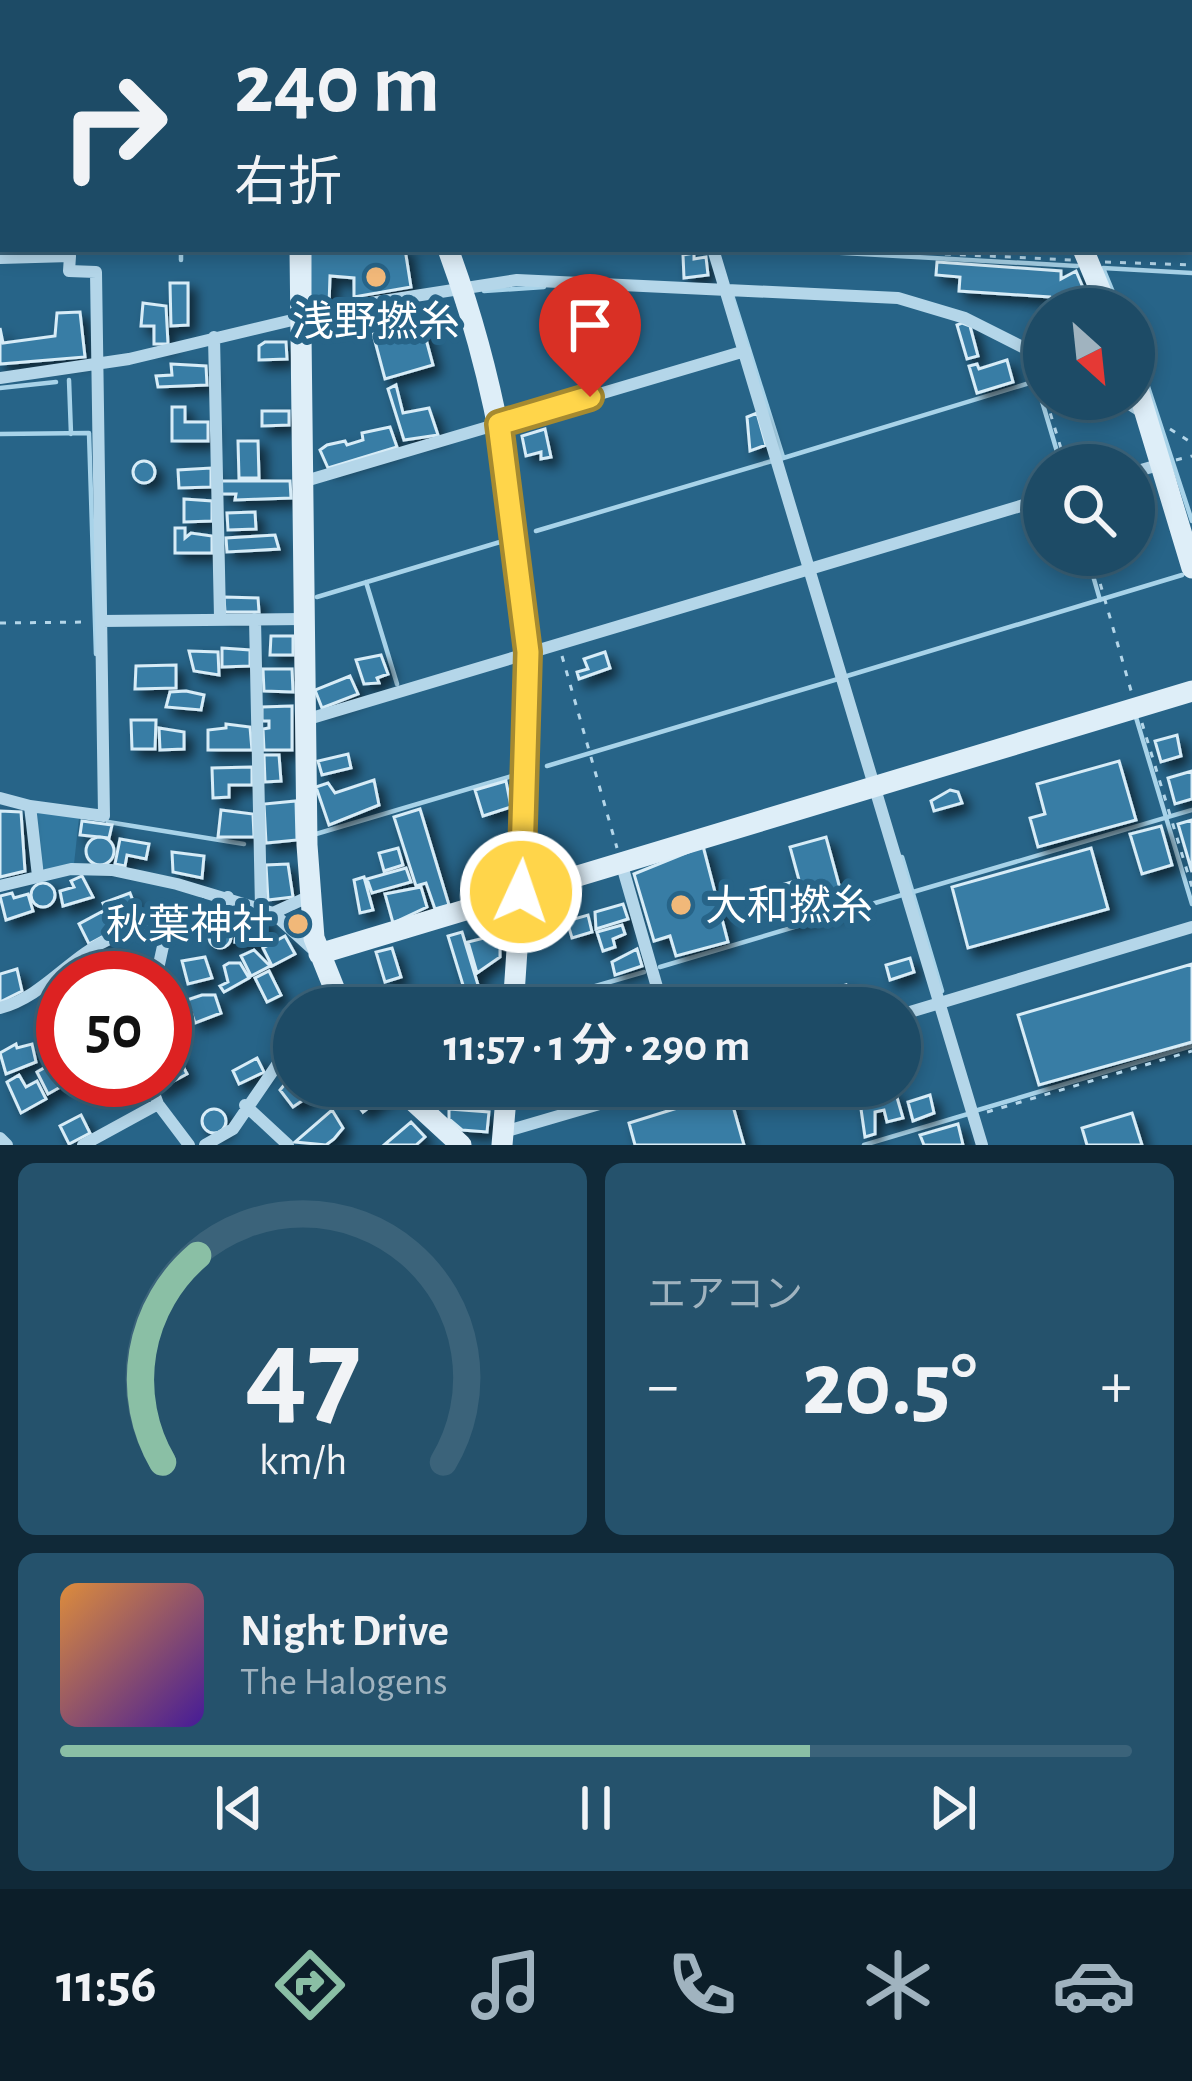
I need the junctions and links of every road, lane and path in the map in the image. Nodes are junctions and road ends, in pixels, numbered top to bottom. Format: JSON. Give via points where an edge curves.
{"nodes":[{"id":1,"x":299,"y":252,"type":"edge"},
{"id":2,"x":449,"y":252,"type":"edge"},
{"id":3,"x":714,"y":252,"type":"edge"},
{"id":4,"x":963,"y":252,"type":"edge"},
{"id":5,"x":1086,"y":255,"type":"edge"},
{"id":6,"x":0,"y":257,"type":"edge"},
{"id":7,"x":1192,"y":265,"type":"edge"},
{"id":8,"x":462,"y":286,"type":"junction"},
{"id":9,"x":724,"y":286,"type":"junction"},
{"id":10,"x":1099,"y":288,"type":"edge"},
{"id":11,"x":298,"y":321,"type":"junction"},
{"id":12,"x":214,"y":338,"type":"junction"},
{"id":13,"x":1023,"y":347,"type":"edge"},
{"id":14,"x":745,"y":351,"type":"junction"},
{"id":15,"x":98,"y":365,"type":"junction"},
{"id":16,"x":0,"y":378,"type":"edge"},
{"id":17,"x":1155,"y":419,"type":"edge"},
{"id":18,"x":1150,"y":420,"type":"edge"},
{"id":19,"x":499,"y":424,"type":"junction"},
{"id":20,"x":1192,"y":442,"type":"edge"},
{"id":21,"x":1164,"y":463,"type":"junction"},
{"id":22,"x":1155,"y":466,"type":"edge"},
{"id":23,"x":302,"y":482,"type":"junction"},
{"id":24,"x":1023,"y":505,"type":"edge"},
{"id":25,"x":808,"y":568,"type":"junction"},
{"id":26,"x":1192,"y":568,"type":"edge"},
{"id":27,"x":1098,"y":576,"type":"edge"},
{"id":28,"x":220,"y":617,"type":"junction"},
{"id":29,"x":254,"y":619,"type":"junction"},
{"id":30,"x":304,"y":619,"type":"junction"},
{"id":31,"x":100,"y":621,"type":"junction"},
{"id":32,"x":0,"y":623,"type":"edge"},
{"id":33,"x":558,"y":643,"type":"junction"},
{"id":34,"x":528,"y":652,"type":"junction"},
{"id":35,"x":1192,"y":691,"type":"edge"},
{"id":36,"x":1137,"y":707,"type":"junction"},
{"id":37,"x":305,"y":720,"type":"junction"},
{"id":38,"x":874,"y":786,"type":"junction"},
{"id":39,"x":0,"y":798,"type":"edge"},
{"id":40,"x":30,"y":806,"type":"junction"},
{"id":41,"x":621,"y":862,"type":"junction"},
{"id":42,"x":38,"y":876,"type":"junction"},
{"id":43,"x":0,"y":886,"type":"edge"},
{"id":44,"x":1192,"y":887,"type":"edge"},
{"id":45,"x":521,"y":892,"type":"junction"},
{"id":46,"x":310,"y":896,"type":"junction"},
{"id":47,"x":228,"y":897,"type":"junction"},
{"id":48,"x":267,"y":910,"type":"junction"},
{"id":49,"x":1192,"y":927,"type":"edge"},
{"id":50,"x":165,"y":937,"type":"junction"},
{"id":51,"x":162,"y":951,"type":"edge"},
{"id":52,"x":319,"y":954,"type":"junction"},
{"id":53,"x":333,"y":987,"type":"edge"},
{"id":54,"x":514,"y":987,"type":"edge"},
{"id":55,"x":657,"y":987,"type":"edge"},
{"id":56,"x":940,"y":1003,"type":"junction"},
{"id":57,"x":0,"y":1008,"type":"edge"},
{"id":58,"x":921,"y":1009,"type":"edge"},
{"id":59,"x":1192,"y":1051,"type":"edge"},
{"id":60,"x":273,"y":1068,"type":"edge"},
{"id":61,"x":245,"y":1106,"type":"junction"},
{"id":62,"x":153,"y":1107,"type":"edge"},
{"id":63,"x":160,"y":1107,"type":"edge"},
{"id":64,"x":420,"y":1107,"type":"edge"},
{"id":65,"x":505,"y":1107,"type":"edge"},
{"id":66,"x":598,"y":1107,"type":"edge"},
{"id":67,"x":974,"y":1116,"type":"junction"},
{"id":68,"x":0,"y":1138,"type":"edge"},
{"id":69,"x":503,"y":1138,"type":"edge"},
{"id":70,"x":7,"y":1145,"type":"edge"},
{"id":71,"x":83,"y":1145,"type":"edge"},
{"id":72,"x":189,"y":1145,"type":"edge"},
{"id":73,"x":205,"y":1145,"type":"edge"},
{"id":74,"x":287,"y":1145,"type":"edge"},
{"id":75,"x":461,"y":1145,"type":"edge"},
{"id":76,"x":982,"y":1145,"type":"edge"}],
"edges":[{"from":1,"to":11,"type":"street"},
{"from":2,"to":8,"type":"street"},
{"from":3,"to":9,"type":"street"},
{"from":4,"to":5,"type":"path"},
{"from":5,"to":7,"type":"path"},
{"from":5,"to":10,"type":"street"},
{"from":6,"to":15,"type":"street","via":[[70,256],[69,271],[96,272]]},
{"from":8,"to":9,"type":"street"},
{"from":8,"to":11,"type":"street"},
{"from":8,"to":19,"type":"street"},
{"from":9,"to":13,"type":"street","via":[[898,298],[965,318]]},
{"from":9,"to":14,"type":"street"},
{"from":11,"to":12,"type":"street"},
{"from":11,"to":23,"type":"street"},
{"from":12,"to":15,"type":"street"},
{"from":12,"to":28,"type":"street"},
{"from":14,"to":19,"type":"street"},
{"from":14,"to":25,"type":"street"},
{"from":15,"to":16,"type":"street"},
{"from":15,"to":31,"type":"street"},
{"from":17,"to":20,"type":"path"},
{"from":18,"to":21,"type":"street"},
{"from":19,"to":23,"type":"street"},
{"from":19,"to":34,"type":"street"},
{"from":21,"to":22,"type":"street"},
{"from":21,"to":26,"type":"street"},
{"from":23,"to":30,"type":"street"},
{"from":24,"to":25,"type":"street"},
{"from":25,"to":33,"type":"street"},
{"from":25,"to":38,"type":"street"},
{"from":27,"to":36,"type":"path"},
{"from":28,"to":29,"type":"street"},
{"from":28,"to":31,"type":"street"},
{"from":29,"to":30,"type":"street"},
{"from":29,"to":48,"type":"street"},
{"from":30,"to":37,"type":"street"},
{"from":31,"to":32,"type":"path"},
{"from":31,"to":40,"type":"street","via":[[104,816]]},
{"from":33,"to":34,"type":"street"},
{"from":33,"to":41,"type":"path"},
{"from":34,"to":37,"type":"street"},
{"from":34,"to":45,"type":"street"},
{"from":35,"to":36,"type":"street"},
{"from":36,"to":38,"type":"street"},
{"from":36,"to":44,"type":"path"},
{"from":37,"to":46,"type":"street"},
{"from":38,"to":41,"type":"street"},
{"from":38,"to":56,"type":"street"},
{"from":39,"to":40,"type":"street"},
{"from":40,"to":42,"type":"street"},
{"from":41,"to":45,"type":"street"},
{"from":41,"to":55,"type":"street"},
{"from":42,"to":43,"type":"street"},
{"from":42,"to":47,"type":"street","via":[[112,870]]},
{"from":45,"to":52,"type":"street"},
{"from":45,"to":54,"type":"street"},
{"from":46,"to":48,"type":"street"},
{"from":46,"to":52,"type":"street"},
{"from":47,"to":48,"type":"street"},
{"from":47,"to":50,"type":"street","via":[[212,921]]},
{"from":48,"to":52,"type":"street"},
{"from":49,"to":56,"type":"street"},
{"from":50,"to":51,"type":"street"},
{"from":50,"to":57,"type":"street","via":[[112,938],[28,1000]]},
{"from":52,"to":53,"type":"street"},
{"from":56,"to":58,"type":"street"},
{"from":56,"to":67,"type":"street"},
{"from":59,"to":67,"type":"path"},
{"from":60,"to":61,"type":"street"},
{"from":61,"to":73,"type":"street","via":[[233,1129]]},
{"from":61,"to":74,"type":"street"},
{"from":62,"to":71,"type":"street"},
{"from":63,"to":72,"type":"street"},
{"from":64,"to":75,"type":"street"},
{"from":65,"to":69,"type":"street"},
{"from":66,"to":69,"type":"street"},
{"from":67,"to":76,"type":"street"},
{"from":68,"to":70,"type":"street"}]}
